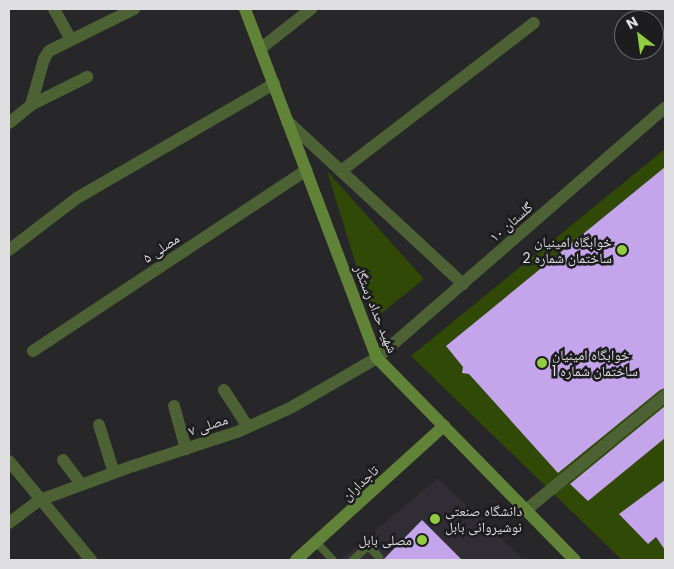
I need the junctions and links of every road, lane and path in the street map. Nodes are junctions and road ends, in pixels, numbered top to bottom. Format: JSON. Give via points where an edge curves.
{"nodes":[{"id":1,"x":54,"y":9,"type":"edge"},
{"id":2,"x":134,"y":9,"type":"edge"},
{"id":3,"x":245,"y":9,"type":"edge"},
{"id":4,"x":311,"y":9,"type":"edge"},
{"id":5,"x":534,"y":23,"type":"dead end"},
{"id":6,"x":71,"y":40,"type":"junction"},
{"id":7,"x":260,"y":49,"type":"junction"},
{"id":8,"x":87,"y":77,"type":"dead end"},
{"id":9,"x":274,"y":84,"type":"junction"},
{"id":10,"x":31,"y":106,"type":"junction"},
{"id":11,"x":665,"y":108,"type":"edge"},
{"id":12,"x":287,"y":121,"type":"junction"},
{"id":13,"x":9,"y":122,"type":"edge"},
{"id":14,"x":306,"y":170,"type":"junction"},
{"id":15,"x":341,"y":171,"type":"junction"},
{"id":16,"x":9,"y":250,"type":"edge"},
{"id":17,"x":463,"y":284,"type":"junction"},
{"id":18,"x":33,"y":351,"type":"dead end"},
{"id":19,"x":377,"y":358,"type":"junction"},
{"id":20,"x":224,"y":390,"type":"dead end"},
{"id":21,"x":665,"y":396,"type":"edge"},
{"id":22,"x":174,"y":406,"type":"dead end"},
{"id":23,"x":99,"y":424,"type":"dead end"},
{"id":24,"x":444,"y":426,"type":"junction"},
{"id":25,"x":248,"y":427,"type":"junction"},
{"id":26,"x":186,"y":449,"type":"junction"},
{"id":27,"x":64,"y":460,"type":"dead end"},
{"id":28,"x":9,"y":461,"type":"edge"},
{"id":29,"x":114,"y":473,"type":"junction"},
{"id":30,"x":82,"y":485,"type":"junction"},
{"id":31,"x":40,"y":500,"type":"junction"},
{"id":32,"x":526,"y":510,"type":"junction"},
{"id":33,"x":9,"y":523,"type":"edge"},
{"id":34,"x":317,"y":543,"type":"junction"},
{"id":35,"x":378,"y":557,"type":"dead end"},
{"id":36,"x":91,"y":560,"type":"edge"},
{"id":37,"x":296,"y":560,"type":"edge"},
{"id":38,"x":334,"y":560,"type":"edge"},
{"id":39,"x":353,"y":560,"type":"edge"},
{"id":40,"x":575,"y":560,"type":"edge"}],
"edges":[{"from":1,"to":6,"type":"street"},
{"from":2,"to":6,"type":"street"},
{"from":3,"to":7,"type":"main road","name":"شهید حداد رستگار"},
{"from":4,"to":7,"type":"street"},
{"from":5,"to":15,"type":"street"},
{"from":6,"to":10,"type":"street","via":[[50,51],[44,59]]},
{"from":7,"to":9,"type":"main road","name":"شهید حداد رستگار"},
{"from":8,"to":10,"type":"street"},
{"from":9,"to":12,"type":"main road","name":"شهید حداد رستگار"},
{"from":9,"to":16,"type":"street","via":[[76,198]]},
{"from":10,"to":13,"type":"street"},
{"from":11,"to":17,"type":"street","name":"گلستان ۱۰"},
{"from":12,"to":14,"type":"main road","name":"شهید حداد رستگار"},
{"from":12,"to":15,"type":"street"},
{"from":14,"to":18,"type":"street","name":"مصلی ۵"},
{"from":14,"to":19,"type":"main road","name":"شهید حداد رستگار"},
{"from":15,"to":17,"type":"street"},
{"from":17,"to":19,"type":"street","name":"گلستان ۱۰"},
{"from":19,"to":24,"type":"main road","name":"شهید حداد رستگار"},
{"from":19,"to":25,"type":"street","name":"مصلی ۷","via":[[292,407]]},
{"from":20,"to":25,"type":"street"},
{"from":21,"to":32,"type":"street"},
{"from":22,"to":26,"type":"street"},
{"from":23,"to":29,"type":"street"},
{"from":24,"to":32,"type":"main road","name":"شهید حداد رستگار"},
{"from":24,"to":34,"type":"main road","name":"تاجداران"},
{"from":25,"to":26,"type":"street","name":"مصلی ۷"},
{"from":26,"to":29,"type":"street","name":"مصلی ۷"},
{"from":27,"to":30,"type":"street"},
{"from":28,"to":31,"type":"street"},
{"from":29,"to":30,"type":"street","name":"مصلی ۷"},
{"from":30,"to":31,"type":"street","name":"مصلی ۷"},
{"from":31,"to":33,"type":"street","name":"مصلی ۷"},
{"from":31,"to":36,"type":"street"},
{"from":32,"to":40,"type":"main road","name":"شهید حداد رستگار"},
{"from":34,"to":37,"type":"main road","name":"تاجداران"},
{"from":34,"to":38,"type":"lane"},
{"from":35,"to":39,"type":"lane","via":[[368,546]]}]}
